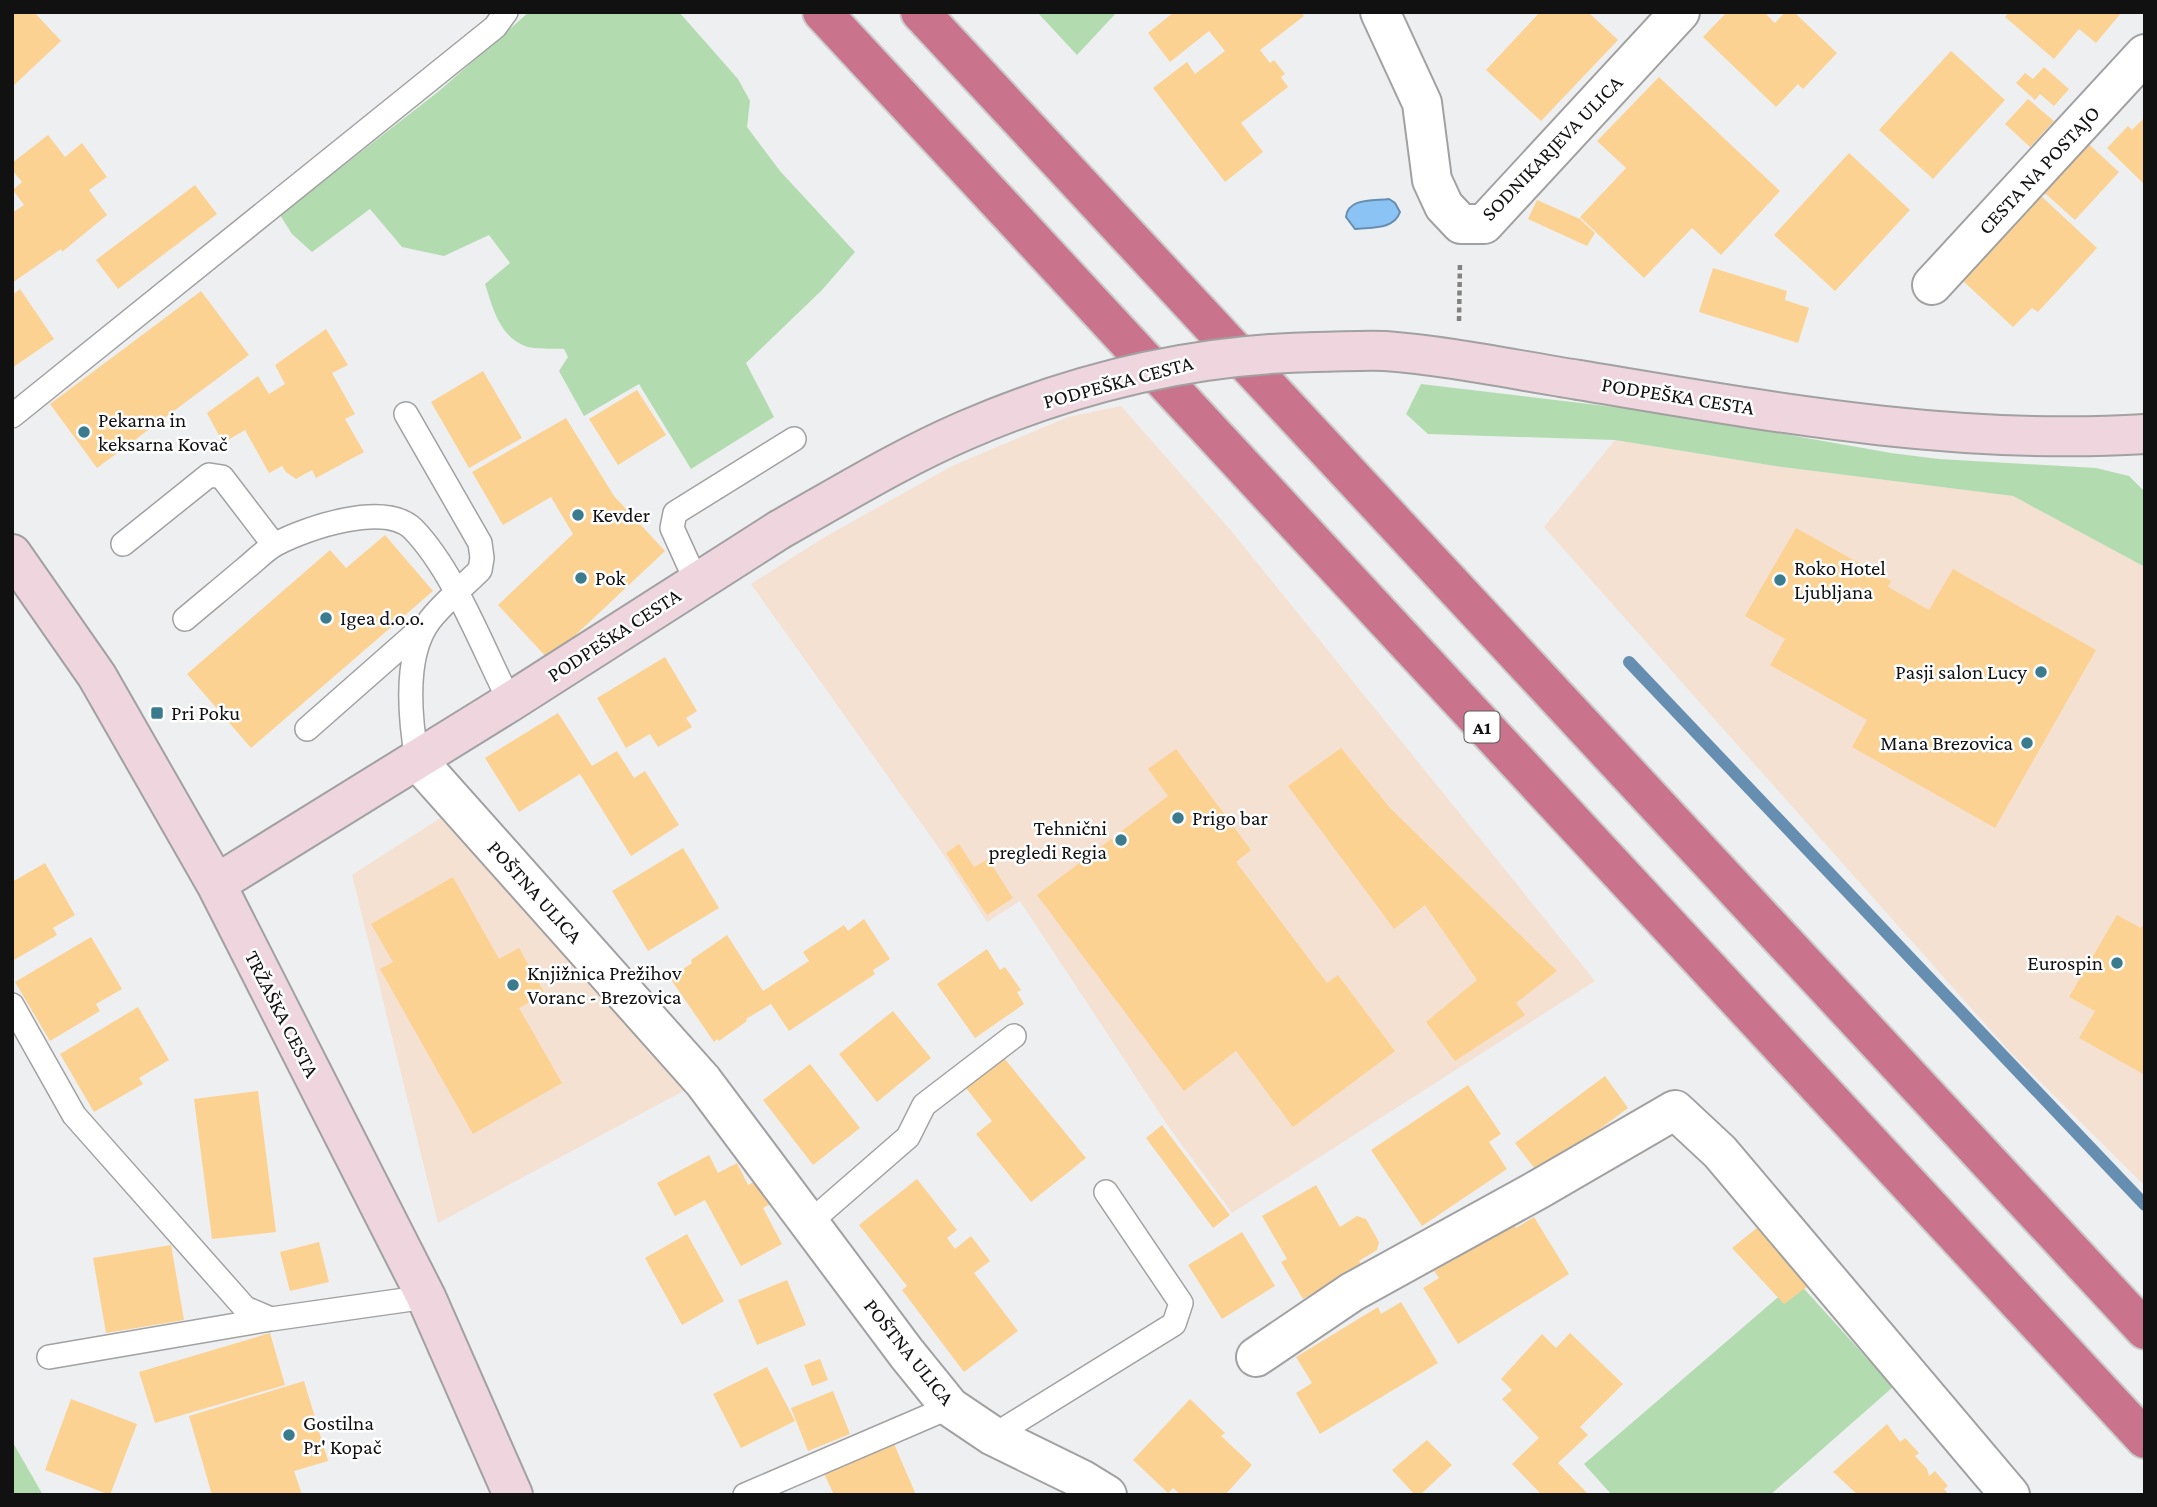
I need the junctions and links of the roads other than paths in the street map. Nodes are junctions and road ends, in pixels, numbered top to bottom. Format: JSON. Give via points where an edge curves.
{"nodes":[{"id":1,"x":506,"y":12,"type":"edge"},
{"id":2,"x":822,"y":12,"type":"edge"},
{"id":3,"x":920,"y":12,"type":"edge"},
{"id":4,"x":1380,"y":12,"type":"edge"},
{"id":5,"x":1680,"y":12,"type":"edge"},
{"id":6,"x":2145,"y":54,"type":"edge"},
{"id":7,"x":1932,"y":285,"type":"dead end"},
{"id":8,"x":406,"y":414,"type":"dead end"},
{"id":9,"x":12,"y":416,"type":"edge"},
{"id":10,"x":2145,"y":434,"type":"edge"},
{"id":11,"x":794,"y":439,"type":"dead end"},
{"id":12,"x":123,"y":544,"type":"dead end"},
{"id":13,"x":274,"y":545,"type":"junction"},
{"id":14,"x":12,"y":554,"type":"edge"},
{"id":15,"x":697,"y":583,"type":"junction"},
{"id":16,"x":457,"y":593,"type":"junction"},
{"id":17,"x":185,"y":619,"type":"dead end"},
{"id":18,"x":429,"y":621,"type":"junction"},
{"id":19,"x":510,"y":702,"type":"junction"},
{"id":20,"x":307,"y":729,"type":"dead end"},
{"id":21,"x":417,"y":760,"type":"junction"},
{"id":22,"x":216,"y":884,"type":"junction"},
{"id":23,"x":12,"y":1005,"type":"edge"},
{"id":24,"x":1014,"y":1036,"type":"dead end"},
{"id":25,"x":1106,"y":1192,"type":"dead end"},
{"id":26,"x":809,"y":1223,"type":"junction"},
{"id":27,"x":426,"y":1297,"type":"junction"},
{"id":28,"x":271,"y":1319,"type":"junction"},
{"id":29,"x":2145,"y":1330,"type":"edge"},
{"id":30,"x":49,"y":1357,"type":"dead end"},
{"id":31,"x":1256,"y":1357,"type":"dead end"},
{"id":32,"x":950,"y":1407,"type":"junction"},
{"id":33,"x":993,"y":1436,"type":"junction"},
{"id":34,"x":2145,"y":1439,"type":"edge"},
{"id":35,"x":513,"y":1495,"type":"edge"},
{"id":36,"x":745,"y":1495,"type":"edge"},
{"id":37,"x":1107,"y":1495,"type":"edge"},
{"id":38,"x":2010,"y":1495,"type":"edge"}],
"edges":[{"from":1,"to":9,"type":"lane","via":[[495,27]]},
{"from":2,"to":34,"type":"highway","number":"A1"},
{"from":3,"to":29,"type":"highway"},
{"from":4,"to":5,"type":"street","name":"SODNIKARJEVA ULICA","via":[[1422,103],[1432,180],[1444,206],[1461,224],[1484,224]]},
{"from":6,"to":7,"type":"street","name":"CESTA NA POSTAJO"},
{"from":8,"to":16,"type":"lane","via":[[481,543],[480,570]]},
{"from":10,"to":15,"type":"main road","name":"PODPEŠKA CESTA","bridge":true,"via":[[2089,438],[1983,435],[1843,422],[1384,351],[1201,360],[1047,398],[965,431],[878,473]]},
{"from":11,"to":15,"type":"lane","via":[[675,513],[672,527]]},
{"from":12,"to":13,"type":"lane","via":[[209,475],[222,477]]},
{"from":13,"to":16,"type":"lane","via":[[345,521],[368,516],[390,519],[411,527]]},
{"from":13,"to":17,"type":"lane"},
{"from":14,"to":22,"type":"main road","name":"TRŽAŠKA CESTA","via":[[97,676]]},
{"from":15,"to":19,"type":"main road","name":"PODPEŠKA CESTA"},
{"from":16,"to":18,"type":"lane"},
{"from":16,"to":19,"type":"lane"},
{"from":18,"to":20,"type":"lane"},
{"from":18,"to":21,"type":"lane","via":[[416,651],[411,681]]},
{"from":19,"to":21,"type":"main road","name":"PODPEŠKA CESTA"},
{"from":21,"to":22,"type":"main road","name":"PODPEŠKA CESTA"},
{"from":21,"to":26,"type":"street","name":"POŠTNA ULICA","via":[[704,1081]]},
{"from":22,"to":27,"type":"main road","name":"TRŽAŠKA CESTA"},
{"from":23,"to":28,"type":"lane","via":[[74,1115],[245,1308]]},
{"from":24,"to":26,"type":"lane","via":[[924,1105],[908,1137]]},
{"from":25,"to":33,"type":"lane","via":[[1181,1303],[1174,1324]]},
{"from":26,"to":32,"type":"street","name":"POŠTNA ULICA"},
{"from":27,"to":28,"type":"lane"},
{"from":27,"to":35,"type":"main road","name":"TRŽAŠKA CESTA"},
{"from":28,"to":30,"type":"lane"},
{"from":31,"to":38,"type":"street","via":[[1352,1292],[1675,1110],[1720,1152]]},
{"from":32,"to":33,"type":"street","name":"POŠTNA ULICA"},
{"from":32,"to":36,"type":"lane"},
{"from":33,"to":37,"type":"street","name":"POŠTNA ULICA"}]}
